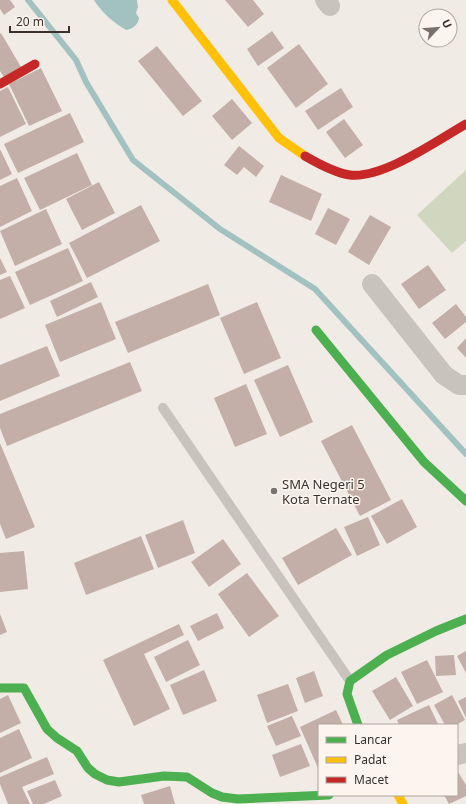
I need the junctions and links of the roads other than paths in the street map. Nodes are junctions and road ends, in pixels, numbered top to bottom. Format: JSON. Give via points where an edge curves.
{"nodes":[{"id":1,"x":172,"y":0,"type":"edge"},
{"id":2,"x":35,"y":64,"type":"dead end"},
{"id":3,"x":0,"y":84,"type":"edge"},
{"id":4,"x":466,"y":124,"type":"edge"},
{"id":5,"x":372,"y":284,"type":"dead end"},
{"id":6,"x":316,"y":330,"type":"dead end"},
{"id":7,"x":466,"y":385,"type":"edge"},
{"id":8,"x":163,"y":408,"type":"dead end"},
{"id":9,"x":466,"y":501,"type":"edge"},
{"id":10,"x":466,"y":619,"type":"edge"},
{"id":11,"x":350,"y":681,"type":"junction"},
{"id":12,"x":0,"y":688,"type":"edge"},
{"id":13,"x":358,"y":724,"type":"edge"},
{"id":14,"x":318,"y":795,"type":"edge"}],
"edges":[{"from":1,"to":4,"type":"main road","via":[[278,138],[298,153],[321,165],[352,175],[370,174],[410,157]]},
{"from":2,"to":3,"type":"main road"},
{"from":5,"to":7,"type":"street","via":[[444,375],[459,385]]},
{"from":6,"to":9,"type":"main road","via":[[424,462]]},
{"from":8,"to":11,"type":"lane"},
{"from":10,"to":11,"type":"main road","via":[[387,655]]},
{"from":11,"to":13,"type":"main road","via":[[346,694]]},
{"from":12,"to":14,"type":"main road","via":[[24,688],[47,729],[77,751],[95,774],[107,780],[119,782],[164,776],[187,777],[217,795],[238,799]]}]}
